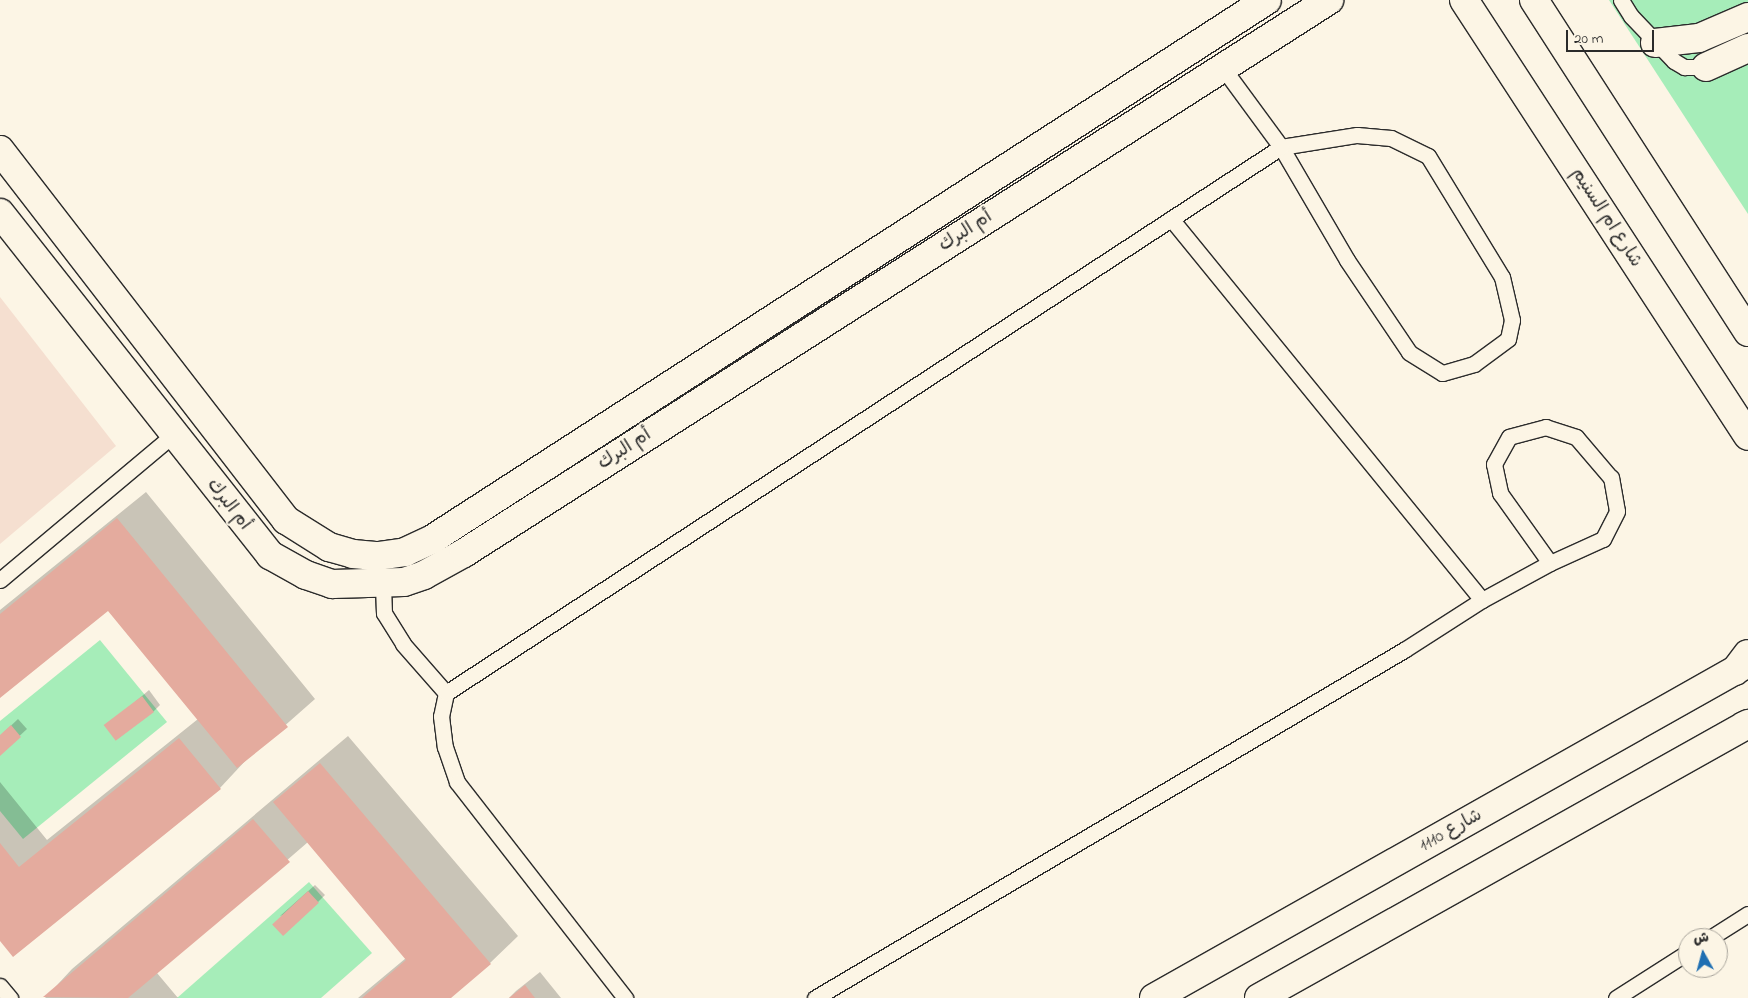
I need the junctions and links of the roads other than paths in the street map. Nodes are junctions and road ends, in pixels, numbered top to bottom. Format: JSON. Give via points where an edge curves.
{"nodes":[{"id":1,"x":1267,"y":0,"type":"edge"},
{"id":2,"x":1329,"y":0,"type":"edge"},
{"id":3,"x":1464,"y":0,"type":"edge"},
{"id":4,"x":1534,"y":0,"type":"edge"},
{"id":5,"x":1621,"y":0,"type":"edge"},
{"id":6,"x":1748,"y":17,"type":"edge"},
{"id":7,"x":1655,"y":43,"type":"junction"},
{"id":8,"x":1748,"y":48,"type":"edge"},
{"id":9,"x":1706,"y":67,"type":"joint"},
{"id":10,"x":1223,"y":68,"type":"junction"},
{"id":11,"x":1281,"y":147,"type":"junction"},
{"id":12,"x":0,"y":150,"type":"edge"},
{"id":13,"x":0,"y":213,"type":"edge"},
{"id":14,"x":1171,"y":219,"type":"junction"},
{"id":15,"x":1748,"y":332,"type":"edge"},
{"id":16,"x":173,"y":435,"type":"junction"},
{"id":17,"x":1748,"y":436,"type":"edge"},
{"id":18,"x":1550,"y":563,"type":"junction"},
{"id":19,"x":0,"y":580,"type":"edge"},
{"id":20,"x":383,"y":585,"type":"junction"},
{"id":21,"x":1482,"y":600,"type":"junction"},
{"id":22,"x":1744,"y":663,"type":"edge"},
{"id":23,"x":446,"y":693,"type":"junction"},
{"id":24,"x":1747,"y":725,"type":"edge"},
{"id":25,"x":1748,"y":914,"type":"edge"},
{"id":26,"x":1726,"y":928,"type":"edge"},
{"id":27,"x":1678,"y":958,"type":"edge"},
{"id":28,"x":0,"y":986,"type":"edge"},
{"id":29,"x":10,"y":998,"type":"edge"},
{"id":30,"x":625,"y":998,"type":"edge"},
{"id":31,"x":815,"y":998,"type":"edge"},
{"id":32,"x":1154,"y":998,"type":"edge"},
{"id":33,"x":1259,"y":998,"type":"edge"},
{"id":34,"x":1616,"y":998,"type":"edge"}],
"edges":[{"from":1,"to":12,"type":"street","name":"أم البرك","via":[[431,540],[404,552],[378,556],[353,554],[329,547],[286,520]]},
{"from":2,"to":10,"type":"street","name":"أم البرك"},
{"from":3,"to":17,"type":"street","name":"شارع ام السنيم"},
{"from":4,"to":15,"type":"street"},
{"from":5,"to":7,"type":"lane"},
{"from":6,"to":7,"type":"street","via":[[1699,38]]},
{"from":7,"to":9,"type":"lane","via":[[1684,67]]},
{"from":8,"to":9,"type":"street"},
{"from":10,"to":11,"type":"lane"},
{"from":10,"to":20,"type":"street","name":"أم البرك","via":[[464,553],[424,575]]},
{"from":11,"to":11,"type":"lane","via":[[1356,275],[1409,352],[1442,374],[1474,364],[1508,339],[1512,320],[1502,277],[1428,156],[1391,138],[1358,135]]},
{"from":11,"to":14,"type":"lane"},
{"from":13,"to":16,"type":"street","name":"أم البرك"},
{"from":14,"to":21,"type":"lane"},
{"from":14,"to":23,"type":"lane"},
{"from":16,"to":19,"type":"lane"},
{"from":16,"to":20,"type":"street","name":"أم البرك","via":[[270,555],[306,575],[332,584]]},
{"from":18,"to":18,"type":"lane","via":[[1602,540],[1617,511],[1611,478],[1576,437],[1546,427],[1509,437],[1494,464],[1500,493]]},
{"from":18,"to":21,"type":"lane"},
{"from":20,"to":23,"type":"lane","via":[[384,613],[403,644]]},
{"from":21,"to":31,"type":"lane","via":[[1404,650]]},
{"from":22,"to":32,"type":"street","name":"شارع 1110"},
{"from":23,"to":30,"type":"lane","via":[[441,716],[445,747],[457,782]]},
{"from":24,"to":33,"type":"street"},
{"from":25,"to":26,"type":"lane"},
{"from":27,"to":34,"type":"lane"},
{"from":28,"to":29,"type":"lane"}]}
